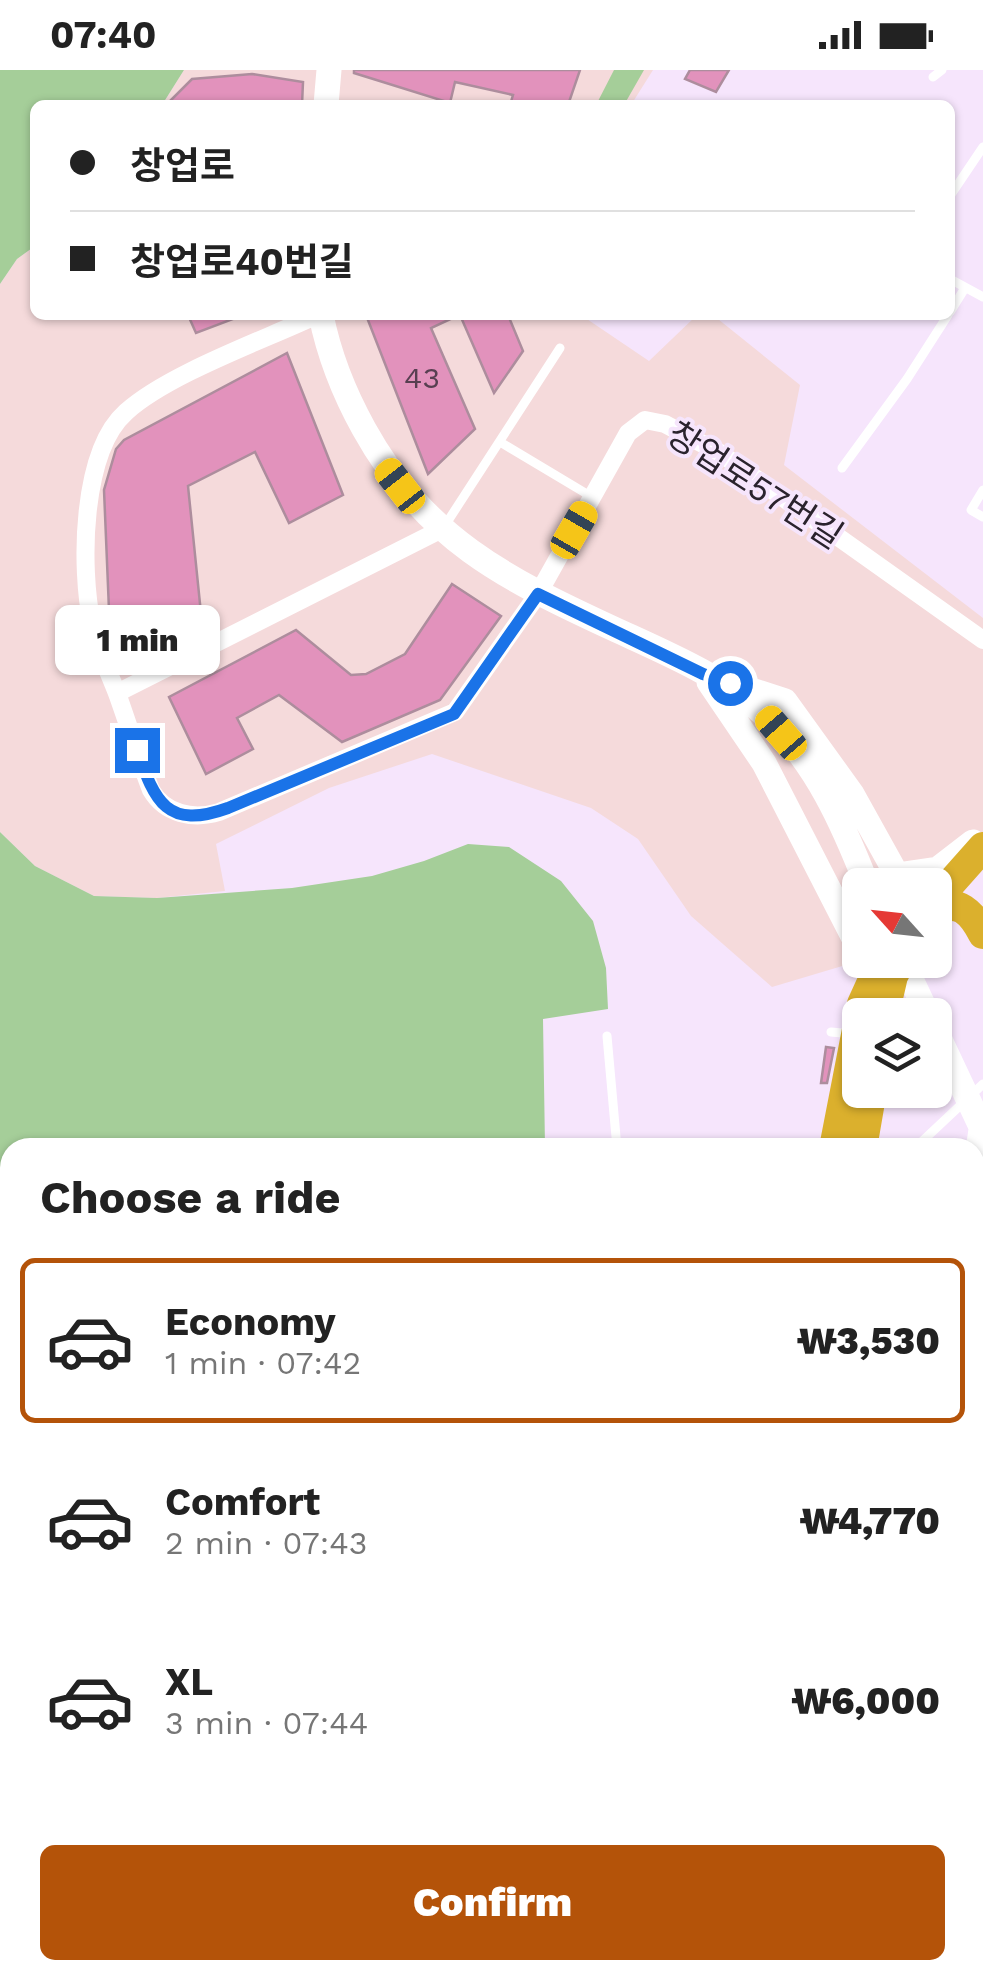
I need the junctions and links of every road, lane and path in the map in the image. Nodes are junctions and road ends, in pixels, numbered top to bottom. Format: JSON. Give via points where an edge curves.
{"nodes":[{"id":1,"x":329,"y":70,"type":"edge"},
{"id":2,"x":326,"y":100,"type":"edge"},
{"id":3,"x":983,"y":147,"type":"edge"},
{"id":4,"x":955,"y":189,"type":"edge"},
{"id":5,"x":955,"y":282,"type":"edge"},
{"id":6,"x":965,"y":288,"type":"junction"},
{"id":7,"x":983,"y":297,"type":"edge"},
{"id":8,"x":955,"y":304,"type":"edge"},
{"id":9,"x":308,"y":320,"type":"edge"},
{"id":10,"x":321,"y":320,"type":"edge"},
{"id":11,"x":945,"y":320,"type":"edge"},
{"id":12,"x":560,"y":348,"type":"dead end"},
{"id":13,"x":500,"y":442,"type":"junction"},
{"id":14,"x":842,"y":468,"type":"dead end"},
{"id":15,"x":983,"y":490,"type":"edge"},
{"id":16,"x":592,"y":498,"type":"junction"},
{"id":17,"x":983,"y":517,"type":"edge"},
{"id":18,"x":442,"y":529,"type":"junction"},
{"id":19,"x":538,"y":594,"type":"junction"},
{"id":20,"x":983,"y":640,"type":"edge"},
{"id":21,"x":703,"y":674,"type":"junction"},
{"id":22,"x":117,"y":693,"type":"junction"},
{"id":23,"x":980,"y":841,"type":"edge"},
{"id":24,"x":860,"y":868,"type":"edge"},
{"id":25,"x":892,"y":868,"type":"edge"},
{"id":26,"x":940,"y":868,"type":"edge"},
{"id":27,"x":952,"y":868,"type":"edge"},
{"id":28,"x":952,"y":878,"type":"edge"},
{"id":29,"x":842,"y":901,"type":"edge"},
{"id":30,"x":952,"y":904,"type":"edge"},
{"id":31,"x":983,"y":934,"type":"edge"},
{"id":32,"x":867,"y":978,"type":"edge"},
{"id":33,"x":607,"y":1036,"type":"dead end"},
{"id":34,"x":952,"y":1066,"type":"edge"},
{"id":35,"x":983,"y":1084,"type":"edge"},
{"id":36,"x":864,"y":1108,"type":"edge"},
{"id":37,"x":983,"y":1131,"type":"edge"},
{"id":38,"x":616,"y":1138,"type":"edge"},
{"id":39,"x":849,"y":1138,"type":"edge"},
{"id":40,"x":850,"y":1138,"type":"edge"},
{"id":41,"x":926,"y":1138,"type":"edge"}],
"edges":[{"from":1,"to":2,"type":"street"},
{"from":3,"to":4,"type":"lane"},
{"from":5,"to":6,"type":"lane"},
{"from":6,"to":7,"type":"lane"},
{"from":6,"to":8,"type":"lane"},
{"from":9,"to":22,"type":"street","name":"창업로57번길","via":[[161,389],[109,433],[92,480],[87,568],[93,629]]},
{"from":10,"to":18,"type":"street","via":[[341,380],[385,466]]},
{"from":11,"to":14,"type":"lane"},
{"from":12,"to":13,"type":"lane"},
{"from":13,"to":16,"type":"lane"},
{"from":13,"to":18,"type":"lane"},
{"from":15,"to":17,"type":"lane","via":[[971,510]]},
{"from":16,"to":19,"type":"street","name":"창업로57번길"},
{"from":16,"to":20,"type":"street","name":"창업로57번길","via":[[636,424],[665,424],[732,461]]},
{"from":18,"to":19,"type":"street"},
{"from":18,"to":22,"type":"street"},
{"from":19,"to":21,"type":"street"},
{"from":19,"to":22,"type":"street","name":"창업로57번길","via":[[454,714],[212,814],[188,816],[155,797]]},
{"from":21,"to":24,"type":"street","via":[[766,716],[796,750],[842,820]]},
{"from":21,"to":25,"type":"street","via":[[785,701],[852,794]]},
{"from":21,"to":29,"type":"street"},
{"from":23,"to":26,"type":"street"},
{"from":23,"to":27,"type":"highway"},
{"from":23,"to":28,"type":"highway"},
{"from":30,"to":31,"type":"highway","via":[[974,918]]},
{"from":32,"to":39,"type":"highway","via":[[862,1004],[843,1033]]},
{"from":33,"to":38,"type":"lane"},
{"from":34,"to":37,"type":"street"},
{"from":35,"to":41,"type":"lane"},
{"from":36,"to":40,"type":"highway"}]}
